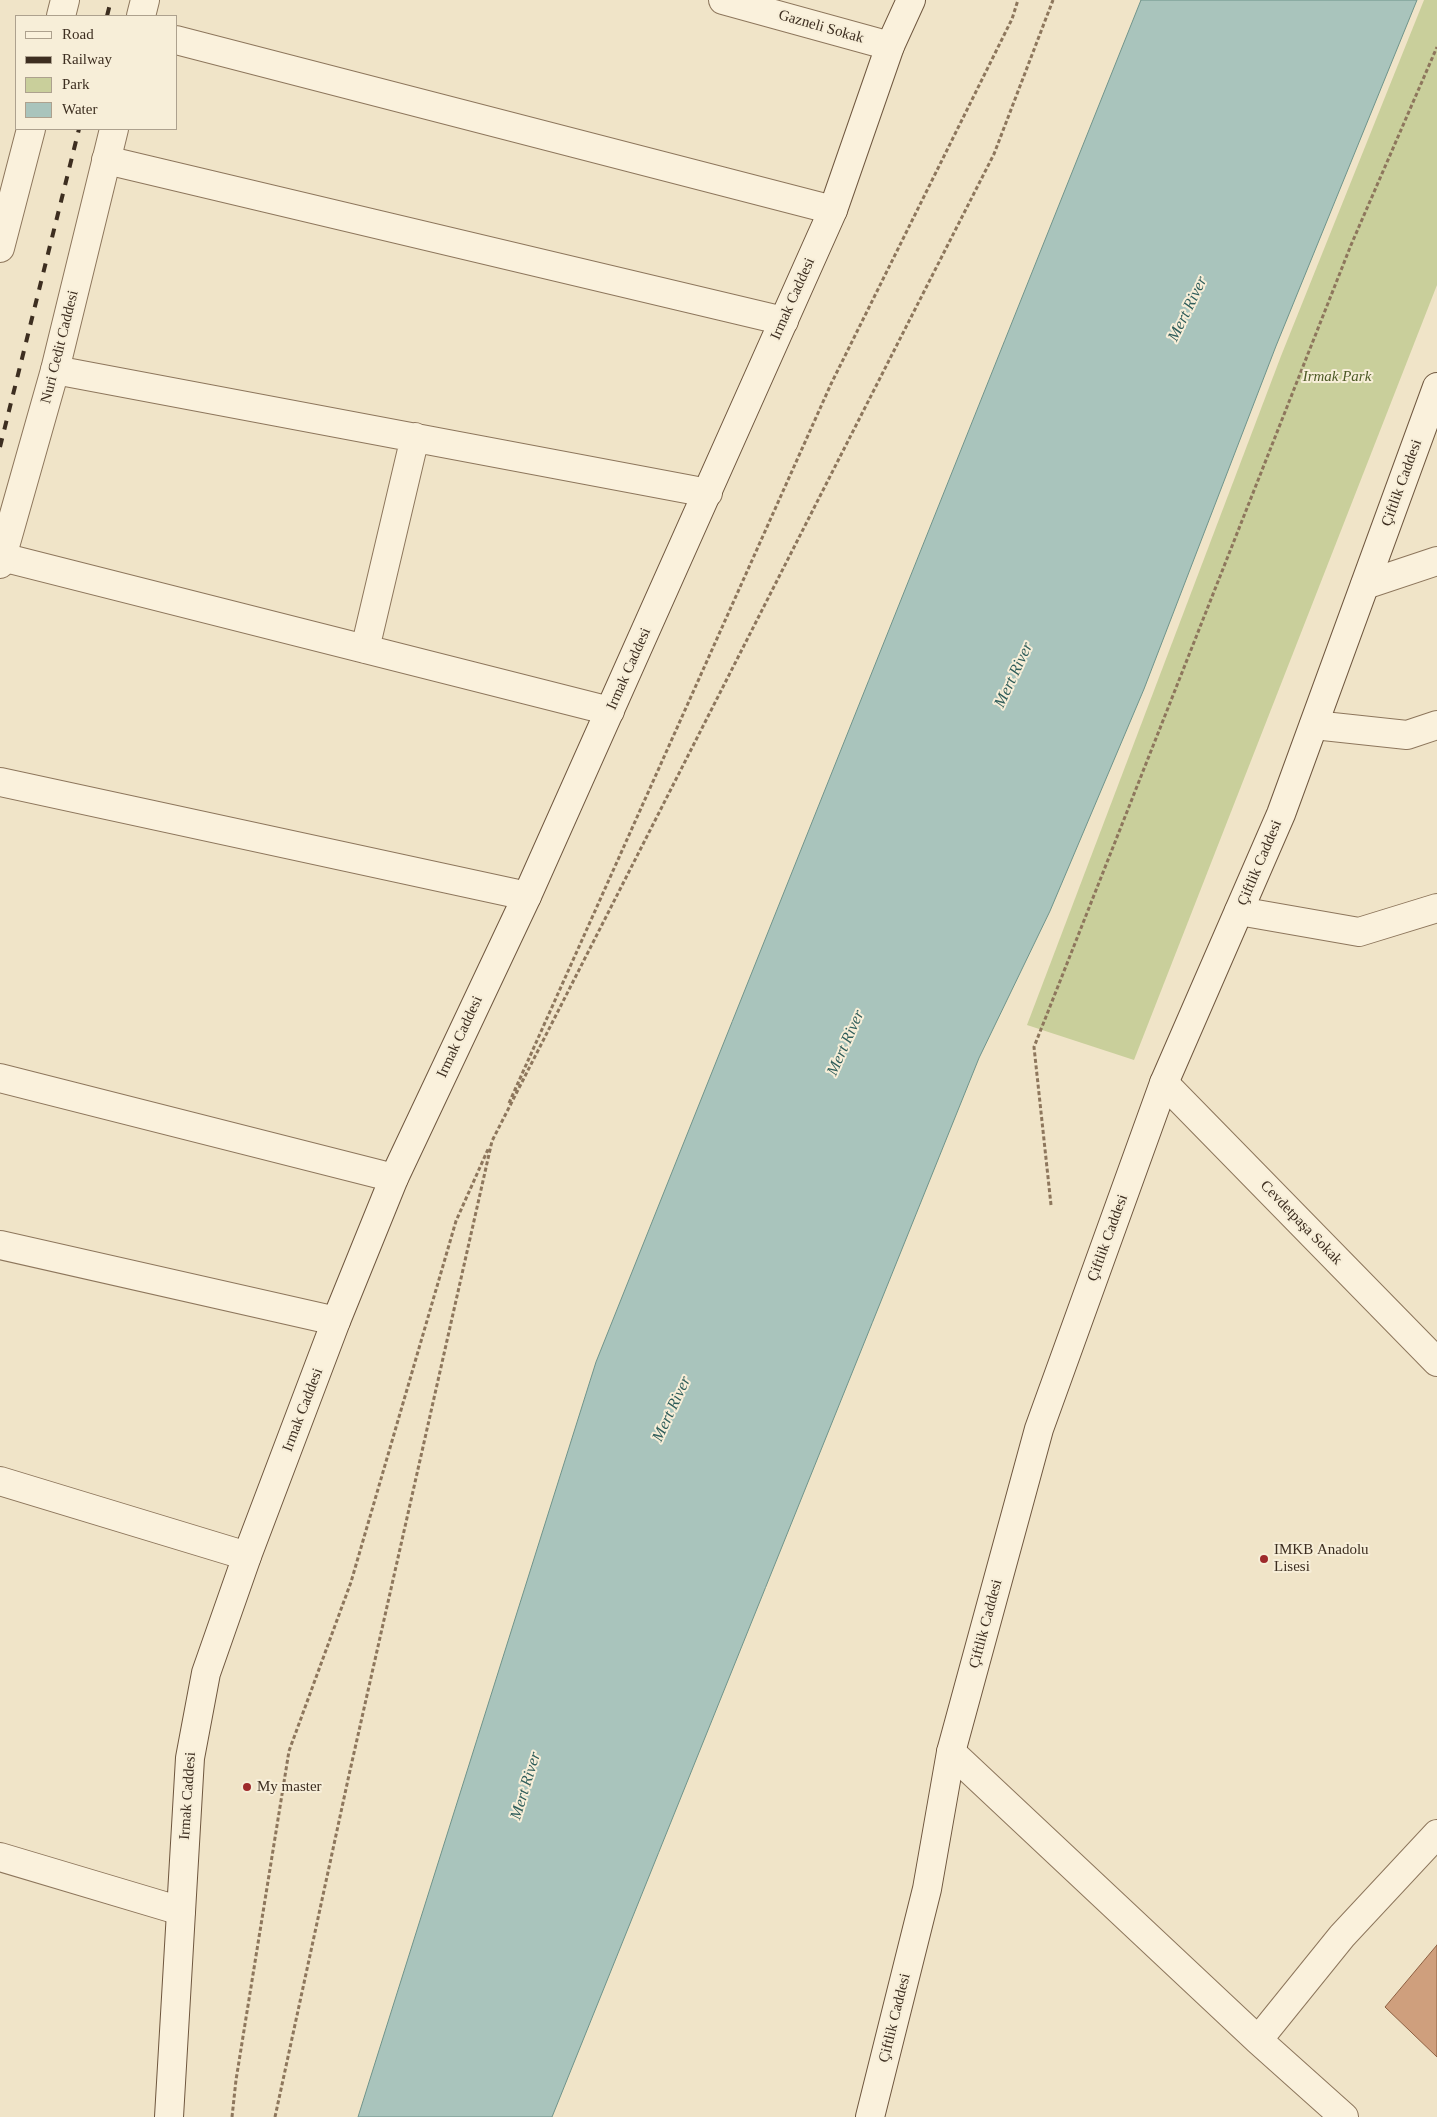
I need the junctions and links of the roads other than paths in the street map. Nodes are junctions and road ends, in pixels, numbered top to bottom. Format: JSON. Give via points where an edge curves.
{"nodes":[{"id":1,"x":65,"y":0,"type":"edge"},
{"id":2,"x":145,"y":0,"type":"edge"},
{"id":3,"x":723,"y":0,"type":"edge"},
{"id":4,"x":911,"y":0,"type":"edge"},
{"id":5,"x":61,"y":15,"type":"edge"},
{"id":6,"x":141,"y":15,"type":"edge"},
{"id":7,"x":178,"y":41,"type":"edge"},
{"id":8,"x":890,"y":46,"type":"junction"},
{"id":9,"x":31,"y":130,"type":"edge"},
{"id":10,"x":114,"y":130,"type":"edge"},
{"id":11,"x":106,"y":160,"type":"junction"},
{"id":12,"x":833,"y":210,"type":"junction"},
{"id":13,"x":0,"y":248,"type":"edge"},
{"id":14,"x":784,"y":321,"type":"junction"},
{"id":15,"x":55,"y":370,"type":"junction"},
{"id":16,"x":1436,"y":391,"type":"edge"},
{"id":17,"x":415,"y":437,"type":"junction"},
{"id":18,"x":708,"y":493,"type":"junction"},
{"id":19,"x":1,"y":561,"type":"edge"},
{"id":20,"x":1437,"y":561,"type":"edge"},
{"id":21,"x":1365,"y":585,"type":"junction"},
{"id":22,"x":365,"y":649,"type":"junction"},
{"id":23,"x":610,"y":711,"type":"junction"},
{"id":24,"x":1314,"y":725,"type":"junction"},
{"id":25,"x":1437,"y":725,"type":"edge"},
{"id":26,"x":0,"y":782,"type":"edge"},
{"id":27,"x":527,"y":896,"type":"junction"},
{"id":28,"x":1437,"y":908,"type":"edge"},
{"id":29,"x":1239,"y":911,"type":"junction"},
{"id":30,"x":0,"y":1078,"type":"edge"},
{"id":31,"x":1164,"y":1083,"type":"junction"},
{"id":32,"x":394,"y":1178,"type":"junction"},
{"id":33,"x":0,"y":1245,"type":"edge"},
{"id":34,"x":336,"y":1321,"type":"junction"},
{"id":35,"x":1437,"y":1362,"type":"edge"},
{"id":36,"x":0,"y":1481,"type":"edge"},
{"id":37,"x":247,"y":1556,"type":"junction"},
{"id":38,"x":951,"y":1752,"type":"junction"},
{"id":39,"x":1437,"y":1834,"type":"edge"},
{"id":40,"x":0,"y":1856,"type":"edge"},
{"id":41,"x":181,"y":1911,"type":"junction"},
{"id":42,"x":1258,"y":2040,"type":"junction"},
{"id":43,"x":169,"y":2117,"type":"edge"},
{"id":44,"x":870,"y":2117,"type":"edge"},
{"id":45,"x":1344,"y":2117,"type":"edge"}],
"edges":[{"from":1,"to":5,"type":"street"},
{"from":2,"to":6,"type":"street"},
{"from":3,"to":8,"type":"street","name":"Gazneli Sokak"},
{"from":4,"to":8,"type":"street","name":"Irmak Caddesi"},
{"from":7,"to":12,"type":"street"},
{"from":8,"to":12,"type":"street","name":"Irmak Caddesi"},
{"from":9,"to":13,"type":"street"},
{"from":10,"to":11,"type":"street","name":"Nuri Cedit Caddesi"},
{"from":11,"to":14,"type":"street"},
{"from":11,"to":15,"type":"street","name":"Nuri Cedit Caddesi"},
{"from":12,"to":14,"type":"street","name":"Irmak Caddesi"},
{"from":14,"to":18,"type":"street","name":"Irmak Caddesi"},
{"from":15,"to":17,"type":"street"},
{"from":15,"to":19,"type":"street","name":"Nuri Cedit Caddesi"},
{"from":16,"to":21,"type":"street","name":"Çiftlik Caddesi"},
{"from":17,"to":18,"type":"street"},
{"from":17,"to":22,"type":"street"},
{"from":18,"to":23,"type":"street","name":"Irmak Caddesi"},
{"from":19,"to":22,"type":"street"},
{"from":20,"to":21,"type":"street"},
{"from":21,"to":24,"type":"street","name":"Çiftlik Caddesi"},
{"from":22,"to":23,"type":"street"},
{"from":23,"to":27,"type":"street","name":"Irmak Caddesi"},
{"from":24,"to":25,"type":"street","via":[[1407,735]]},
{"from":24,"to":29,"type":"street","name":"Çiftlik Caddesi","via":[[1281,814]]},
{"from":26,"to":27,"type":"street"},
{"from":27,"to":32,"type":"street","name":"Irmak Caddesi"},
{"from":28,"to":29,"type":"street","via":[[1359,932]]},
{"from":29,"to":31,"type":"street","name":"Çiftlik Caddesi"},
{"from":30,"to":32,"type":"street"},
{"from":31,"to":35,"type":"street","name":"Cevdetpaşa Sokak"},
{"from":31,"to":38,"type":"street","name":"Çiftlik Caddesi","via":[[1039,1429]]},
{"from":32,"to":34,"type":"street","name":"Irmak Caddesi"},
{"from":33,"to":34,"type":"street"},
{"from":34,"to":37,"type":"street","name":"Irmak Caddesi"},
{"from":36,"to":37,"type":"street"},
{"from":37,"to":41,"type":"street","name":"Irmak Caddesi","via":[[206,1673],[192,1748]]},
{"from":38,"to":42,"type":"street"},
{"from":38,"to":44,"type":"street","name":"Çiftlik Caddesi","via":[[927,1889]]},
{"from":39,"to":42,"type":"street","via":[[1342,1936]]},
{"from":40,"to":41,"type":"street"},
{"from":41,"to":43,"type":"street","name":"Irmak Caddesi"},
{"from":42,"to":45,"type":"street"}]}
